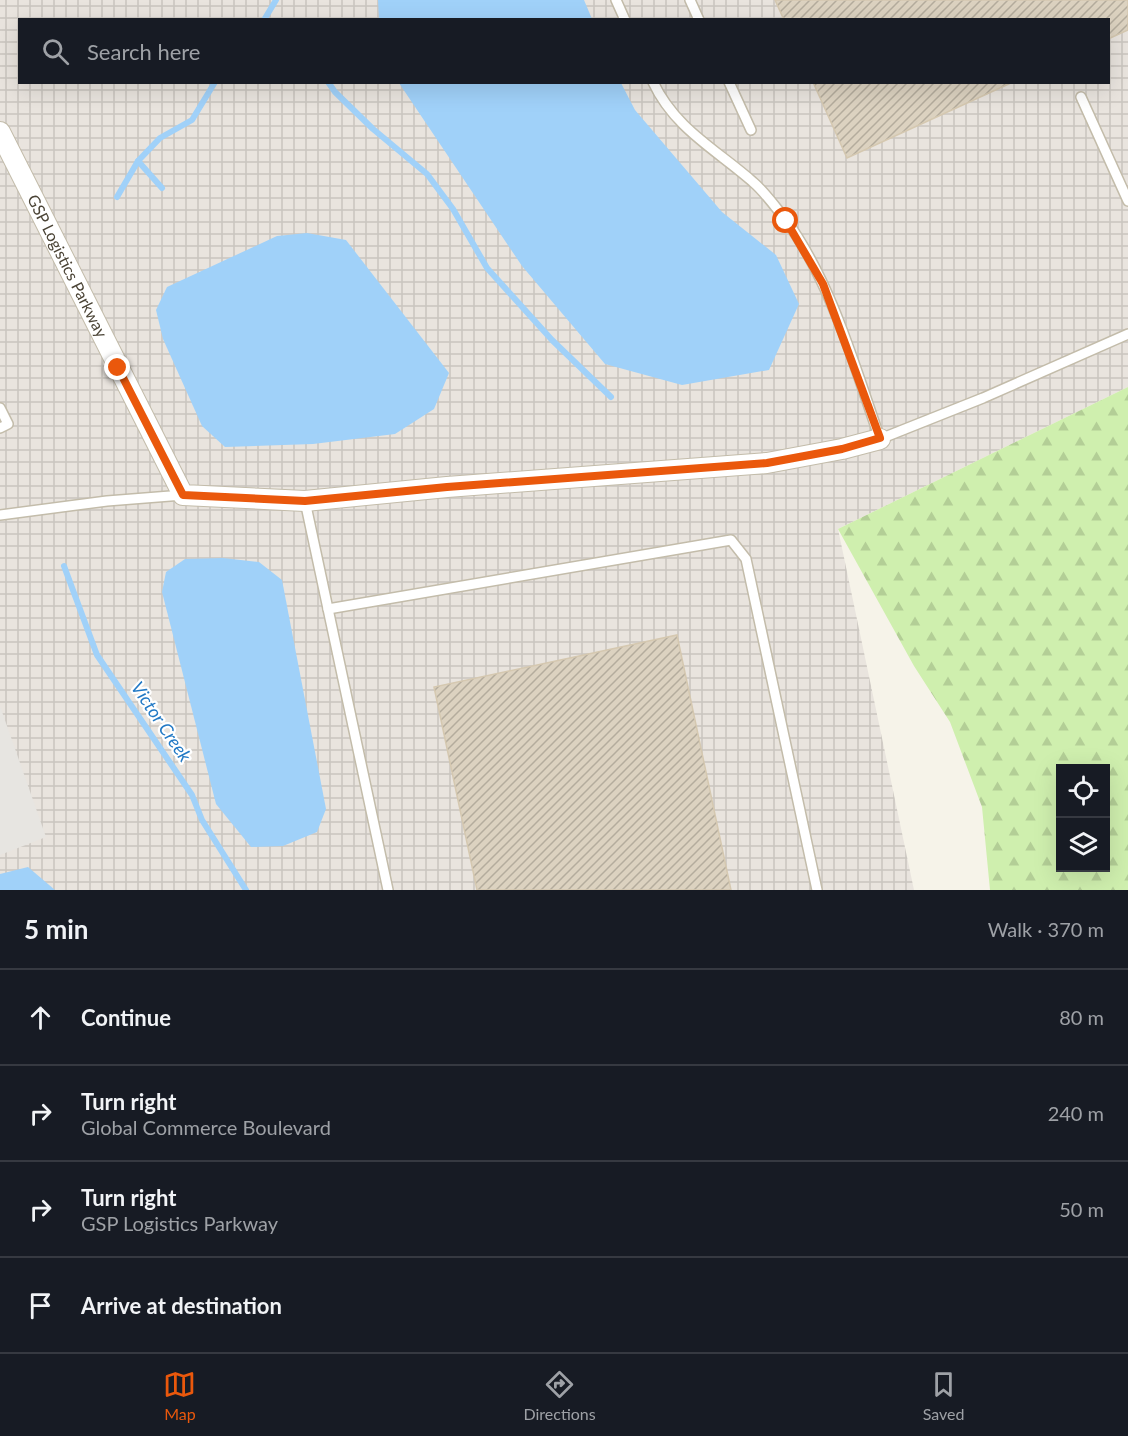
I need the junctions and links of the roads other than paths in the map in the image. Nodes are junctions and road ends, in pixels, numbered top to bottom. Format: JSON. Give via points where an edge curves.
{"nodes":[{"id":1,"x":616,"y":0,"type":"edge"},
{"id":2,"x":690,"y":0,"type":"edge"},
{"id":3,"x":624,"y":18,"type":"edge"},
{"id":4,"x":698,"y":18,"type":"edge"},
{"id":5,"x":654,"y":84,"type":"edge"},
{"id":6,"x":730,"y":84,"type":"edge"},
{"id":7,"x":1081,"y":97,"type":"dead end"},
{"id":8,"x":751,"y":130,"type":"dead end"},
{"id":9,"x":0,"y":132,"type":"edge"},
{"id":10,"x":1128,"y":201,"type":"edge"},
{"id":11,"x":1128,"y":333,"type":"edge"},
{"id":12,"x":0,"y":408,"type":"edge"},
{"id":13,"x":0,"y":428,"type":"edge"},
{"id":14,"x":880,"y":438,"type":"junction"},
{"id":15,"x":183,"y":495,"type":"junction"},
{"id":16,"x":305,"y":501,"type":"junction"},
{"id":17,"x":0,"y":515,"type":"edge"},
{"id":18,"x":328,"y":609,"type":"junction"},
{"id":19,"x":388,"y":890,"type":"edge"},
{"id":20,"x":817,"y":890,"type":"edge"}],
"edges":[{"from":1,"to":3,"type":"lane"},
{"from":2,"to":4,"type":"lane"},
{"from":5,"to":14,"type":"lane","via":[[674,115],[702,143],[754,183],[786,221],[823,284]]},
{"from":6,"to":8,"type":"lane"},
{"from":7,"to":10,"type":"lane"},
{"from":9,"to":15,"type":"street","name":"GSP Logistics Parkway"},
{"from":11,"to":14,"type":"lane","via":[[983,399]]},
{"from":12,"to":13,"type":"lane","via":[[8,424]]},
{"from":14,"to":16,"type":"street","via":[[767,463]]},
{"from":15,"to":16,"type":"street"},
{"from":15,"to":17,"type":"lane"},
{"from":16,"to":18,"type":"lane"},
{"from":18,"to":19,"type":"lane"},
{"from":18,"to":20,"type":"lane","via":[[731,540],[746,559]]}]}
